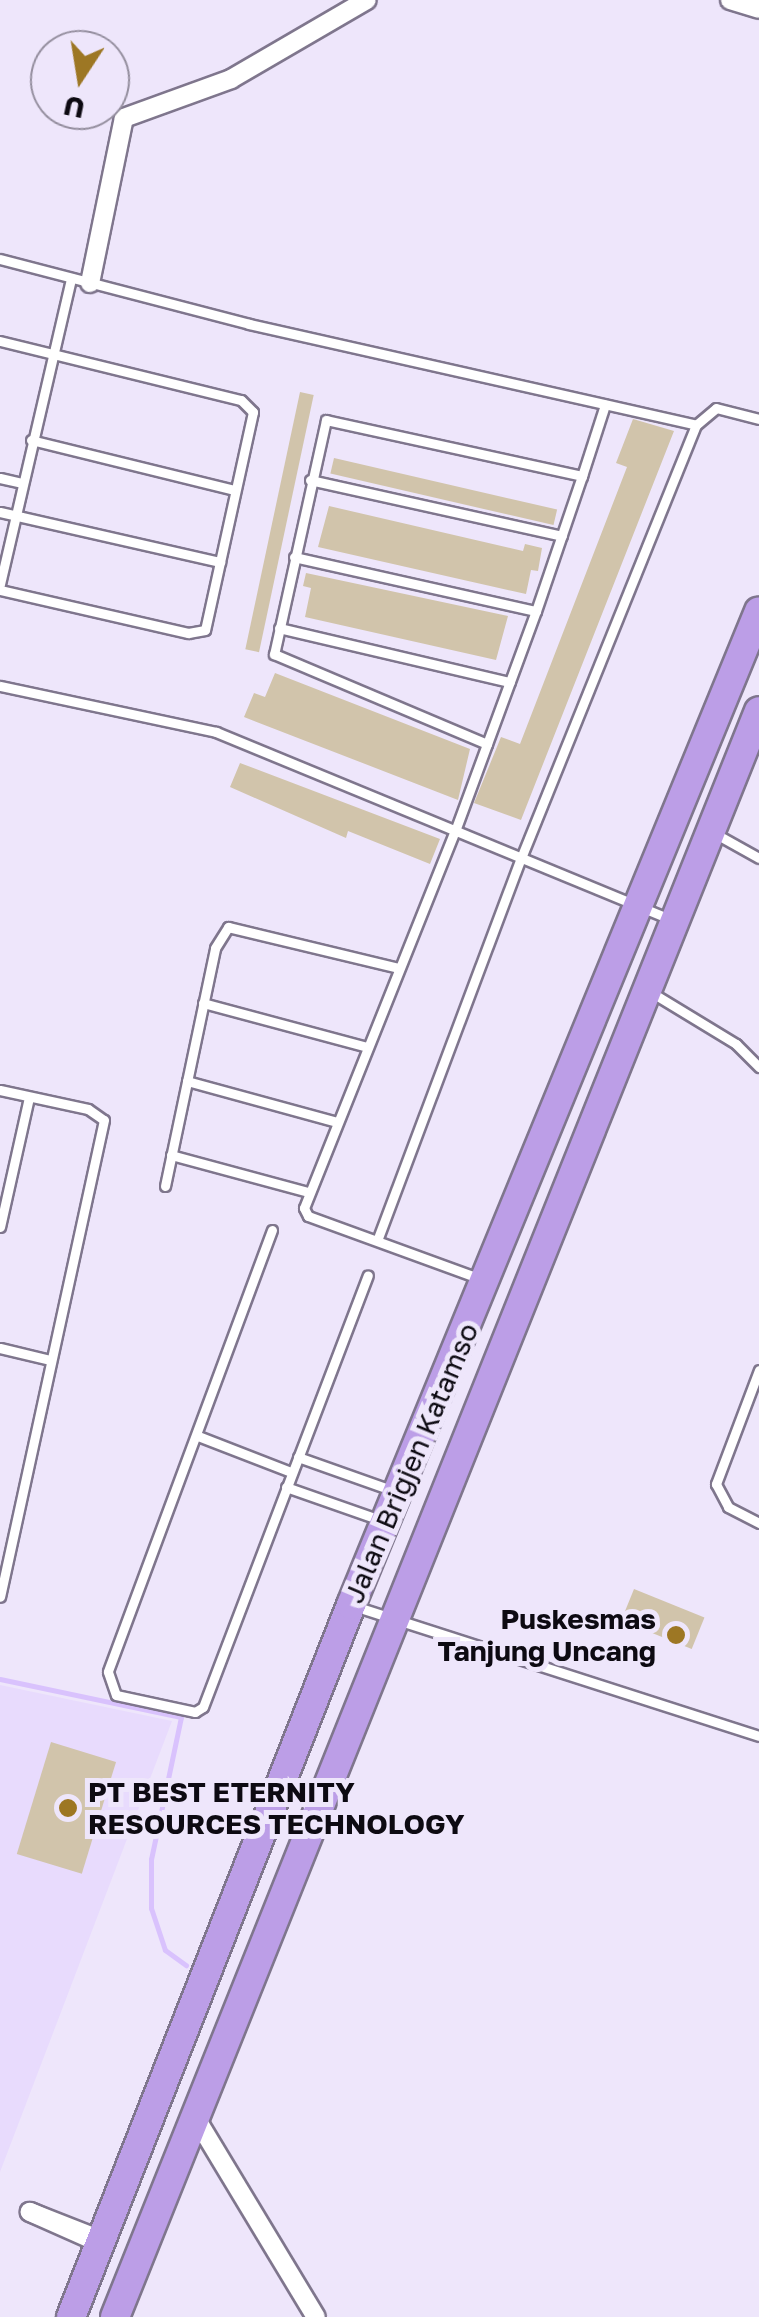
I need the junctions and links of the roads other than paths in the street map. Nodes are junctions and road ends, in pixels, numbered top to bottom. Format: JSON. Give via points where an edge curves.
{"nodes":[{"id":1,"x":367,"y":0,"type":"edge"},
{"id":2,"x":730,"y":0,"type":"edge"},
{"id":3,"x":759,"y":9,"type":"edge"},
{"id":4,"x":0,"y":259,"type":"edge"},
{"id":5,"x":71,"y":278,"type":"junction"},
{"id":6,"x":90,"y":282,"type":"junction"},
{"id":7,"x":0,"y":341,"type":"edge"},
{"id":8,"x":52,"y":355,"type":"junction"},
{"id":9,"x":605,"y":405,"type":"junction"},
{"id":10,"x":759,"y":419,"type":"edge"},
{"id":11,"x":696,"y":424,"type":"junction"},
{"id":12,"x":31,"y":440,"type":"junction"},
{"id":13,"x":582,"y":476,"type":"junction"},
{"id":14,"x":0,"y":478,"type":"edge"},
{"id":15,"x":310,"y":480,"type":"junction"},
{"id":16,"x":21,"y":483,"type":"junction"},
{"id":17,"x":235,"y":490,"type":"junction"},
{"id":18,"x":0,"y":512,"type":"edge"},
{"id":19,"x":13,"y":515,"type":"junction"},
{"id":20,"x":562,"y":536,"type":"junction"},
{"id":21,"x":294,"y":557,"type":"junction"},
{"id":22,"x":220,"y":562,"type":"junction"},
{"id":23,"x":0,"y":587,"type":"edge"},
{"id":24,"x":536,"y":611,"type":"junction"},
{"id":25,"x":759,"y":611,"type":"edge"},
{"id":26,"x":280,"y":628,"type":"junction"},
{"id":27,"x":510,"y":682,"type":"junction"},
{"id":28,"x":0,"y":686,"type":"edge"},
{"id":29,"x":759,"y":711,"type":"edge"},
{"id":30,"x":487,"y":744,"type":"junction"},
{"id":31,"x":709,"y":830,"type":"junction"},
{"id":32,"x":455,"y":831,"type":"junction"},
{"id":33,"x":521,"y":858,"type":"junction"},
{"id":34,"x":759,"y":858,"type":"edge"},
{"id":35,"x":635,"y":905,"type":"junction"},
{"id":36,"x":674,"y":921,"type":"junction"},
{"id":37,"x":399,"y":968,"type":"junction"},
{"id":38,"x":647,"y":990,"type":"junction"},
{"id":39,"x":203,"y":1004,"type":"junction"},
{"id":40,"x":367,"y":1047,"type":"junction"},
{"id":41,"x":759,"y":1067,"type":"edge"},
{"id":42,"x":186,"y":1082,"type":"junction"},
{"id":43,"x":0,"y":1090,"type":"edge"},
{"id":44,"x":29,"y":1097,"type":"junction"},
{"id":45,"x":337,"y":1122,"type":"junction"},
{"id":46,"x":171,"y":1155,"type":"junction"},
{"id":47,"x":0,"y":1170,"type":"edge"},
{"id":48,"x":12,"y":1173,"type":"junction"},
{"id":49,"x":164,"y":1186,"type":"dead end"},
{"id":50,"x":308,"y":1192,"type":"junction"},
{"id":51,"x":0,"y":1227,"type":"edge"},
{"id":52,"x":272,"y":1230,"type":"dead end"},
{"id":53,"x":378,"y":1238,"type":"junction"},
{"id":54,"x":368,"y":1275,"type":"dead end"},
{"id":55,"x":488,"y":1282,"type":"junction"},
{"id":56,"x":0,"y":1348,"type":"edge"},
{"id":57,"x":50,"y":1360,"type":"junction"},
{"id":58,"x":759,"y":1370,"type":"edge"},
{"id":59,"x":198,"y":1436,"type":"junction"},
{"id":60,"x":298,"y":1457,"type":"junction"},
{"id":61,"x":292,"y":1472,"type":"junction"},
{"id":62,"x":286,"y":1487,"type":"junction"},
{"id":63,"x":398,"y":1492,"type":"junction"},
{"id":64,"x":386,"y":1522,"type":"junction"},
{"id":65,"x":759,"y":1523,"type":"edge"},
{"id":66,"x":0,"y":1597,"type":"edge"},
{"id":67,"x":351,"y":1605,"type":"junction"},
{"id":68,"x":399,"y":1621,"type":"junction"},
{"id":69,"x":759,"y":1736,"type":"edge"},
{"id":70,"x":197,"y":2120,"type":"junction"},
{"id":71,"x":71,"y":2317,"type":"edge"},
{"id":72,"x":115,"y":2317,"type":"edge"},
{"id":73,"x":316,"y":2317,"type":"edge"}],
"edges":[{"from":1,"to":6,"type":"street","via":[[231,78],[124,118]]},
{"from":2,"to":3,"type":"street"},
{"from":4,"to":5,"type":"lane"},
{"from":5,"to":6,"type":"lane"},
{"from":5,"to":8,"type":"lane"},
{"from":6,"to":9,"type":"lane"},
{"from":7,"to":8,"type":"lane"},
{"from":8,"to":12,"type":"lane"},
{"from":8,"to":17,"type":"lane","via":[[250,406]]},
{"from":9,"to":11,"type":"lane"},
{"from":9,"to":13,"type":"lane"},
{"from":10,"to":11,"type":"lane","via":[[716,408]]},
{"from":11,"to":33,"type":"lane"},
{"from":12,"to":16,"type":"lane"},
{"from":12,"to":17,"type":"lane"},
{"from":13,"to":15,"type":"lane","via":[[332,420],[322,424]]},
{"from":13,"to":20,"type":"lane"},
{"from":14,"to":16,"type":"lane"},
{"from":15,"to":20,"type":"lane"},
{"from":15,"to":21,"type":"lane"},
{"from":16,"to":19,"type":"lane"},
{"from":17,"to":22,"type":"lane"},
{"from":18,"to":19,"type":"lane"},
{"from":19,"to":22,"type":"lane"},
{"from":19,"to":23,"type":"lane"},
{"from":20,"to":24,"type":"lane"},
{"from":21,"to":24,"type":"lane"},
{"from":21,"to":26,"type":"lane"},
{"from":22,"to":23,"type":"lane","via":[[209,620],[198,634]]},
{"from":24,"to":27,"type":"lane"},
{"from":25,"to":35,"type":"highway","name":"Jalan Brigjen Katamso"},
{"from":26,"to":27,"type":"lane"},
{"from":26,"to":30,"type":"lane","via":[[273,649],[279,660]]},
{"from":27,"to":30,"type":"lane"},
{"from":28,"to":32,"type":"lane","via":[[216,732]]},
{"from":29,"to":31,"type":"highway","name":"Jalan Brigjen Katamso"},
{"from":30,"to":32,"type":"lane"},
{"from":31,"to":34,"type":"lane"},
{"from":31,"to":36,"type":"highway","name":"Jalan Brigjen Katamso"},
{"from":32,"to":33,"type":"lane"},
{"from":32,"to":37,"type":"lane"},
{"from":33,"to":35,"type":"lane"},
{"from":33,"to":53,"type":"lane"},
{"from":35,"to":36,"type":"lane"},
{"from":35,"to":55,"type":"highway","name":"Jalan Brigjen Katamso"},
{"from":36,"to":38,"type":"highway","name":"Jalan Brigjen Katamso"},
{"from":37,"to":39,"type":"lane","via":[[228,927],[214,948]]},
{"from":37,"to":40,"type":"lane"},
{"from":38,"to":41,"type":"lane","via":[[736,1044]]},
{"from":38,"to":68,"type":"highway","name":"Jalan Brigjen Katamso"},
{"from":39,"to":40,"type":"lane"},
{"from":39,"to":42,"type":"lane"},
{"from":40,"to":45,"type":"lane"},
{"from":42,"to":45,"type":"lane"},
{"from":42,"to":46,"type":"lane"},
{"from":43,"to":44,"type":"lane"},
{"from":44,"to":48,"type":"lane"},
{"from":44,"to":57,"type":"lane","via":[[101,1113],[104,1120]]},
{"from":45,"to":50,"type":"lane"},
{"from":46,"to":49,"type":"lane"},
{"from":46,"to":50,"type":"lane"},
{"from":47,"to":48,"type":"lane"},
{"from":48,"to":51,"type":"lane"},
{"from":50,"to":53,"type":"lane","via":[[308,1216]]},
{"from":52,"to":59,"type":"lane"},
{"from":53,"to":55,"type":"lane"},
{"from":54,"to":60,"type":"lane"},
{"from":55,"to":63,"type":"highway","name":"Jalan Brigjen Katamso"},
{"from":56,"to":57,"type":"lane"},
{"from":57,"to":66,"type":"lane"},
{"from":58,"to":65,"type":"lane","via":[[716,1484],[728,1507]]},
{"from":59,"to":61,"type":"lane"},
{"from":59,"to":62,"type":"lane","via":[[108,1672],[116,1694],[196,1712],[204,1708]]},
{"from":60,"to":61,"type":"lane"},
{"from":60,"to":63,"type":"lane"},
{"from":61,"to":62,"type":"lane"},
{"from":62,"to":64,"type":"lane"},
{"from":63,"to":64,"type":"highway","name":"Jalan Brigjen Katamso"},
{"from":64,"to":67,"type":"highway","name":"Jalan Brigjen Katamso"},
{"from":67,"to":68,"type":"lane"},
{"from":67,"to":71,"type":"highway","name":"Jalan Brigjen Katamso"},
{"from":68,"to":69,"type":"lane"},
{"from":68,"to":70,"type":"highway","name":"Jalan Brigjen Katamso"},
{"from":70,"to":72,"type":"highway","name":"Jalan Brigjen Katamso"},
{"from":70,"to":73,"type":"street"}]}
